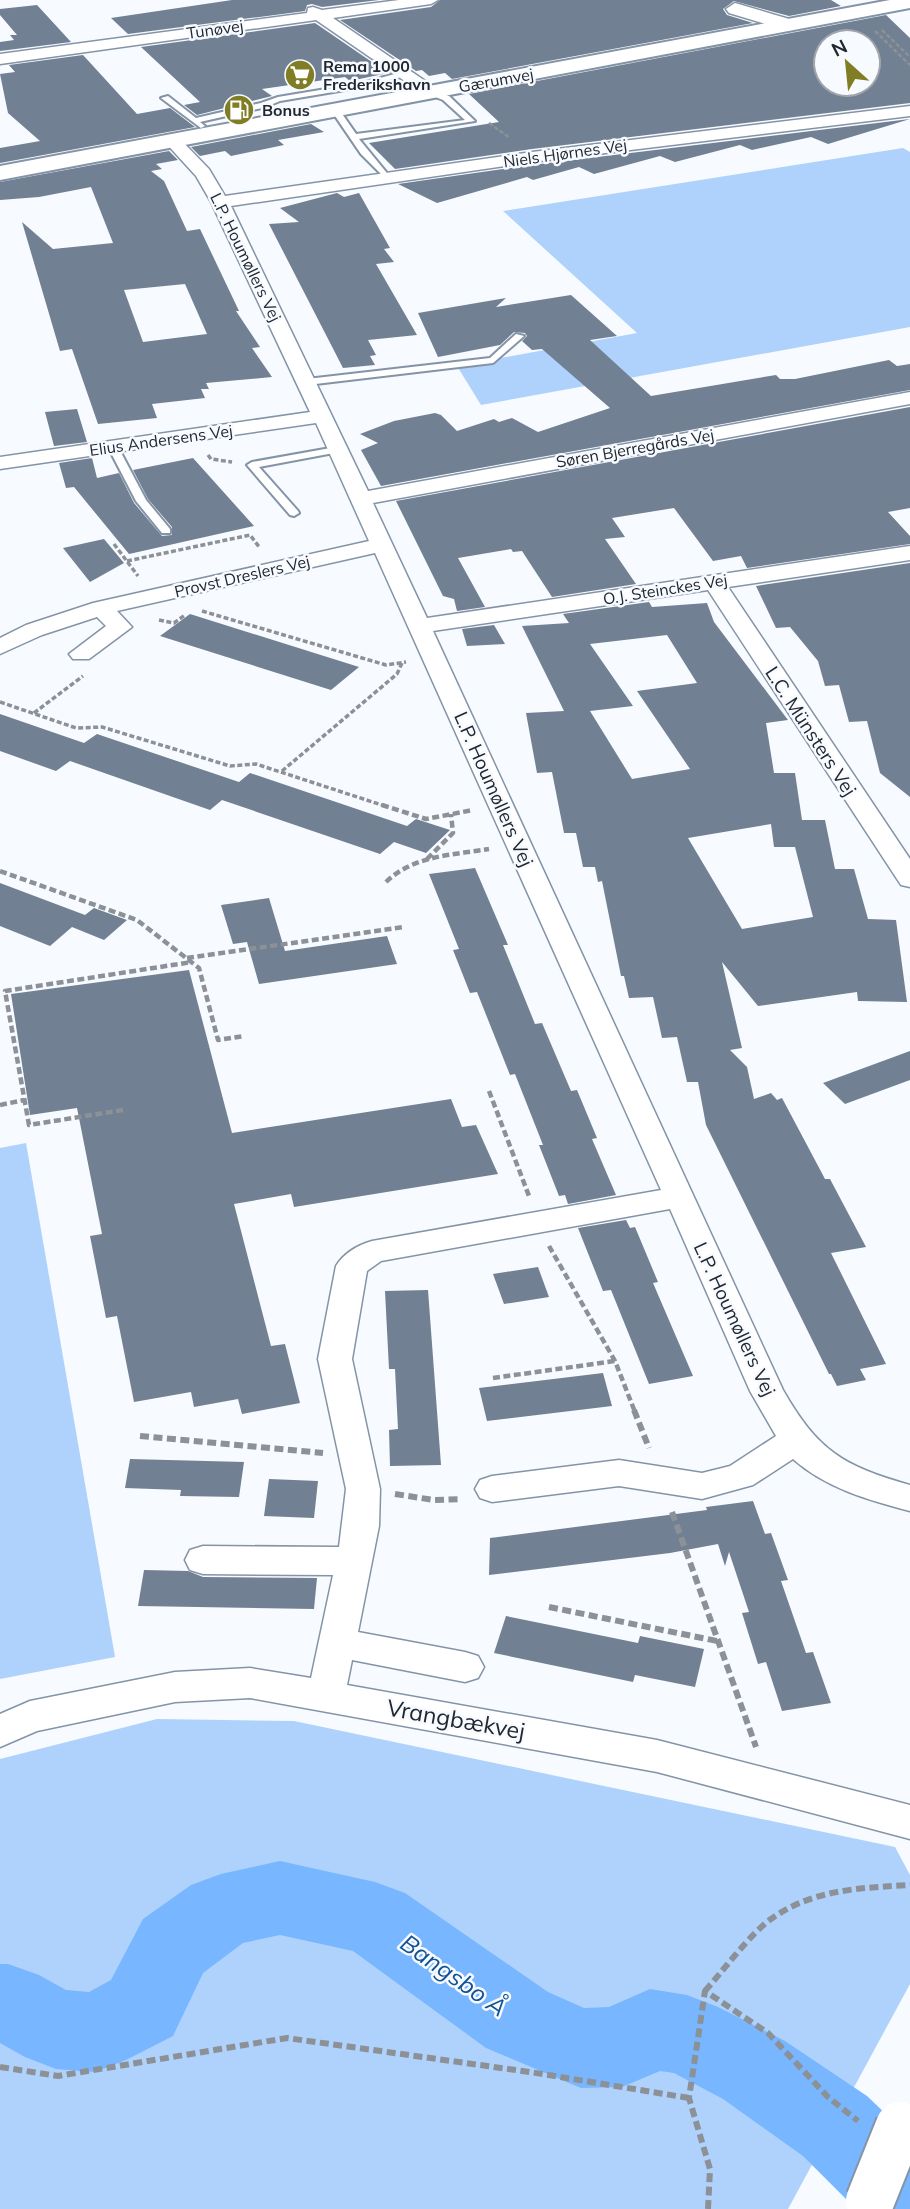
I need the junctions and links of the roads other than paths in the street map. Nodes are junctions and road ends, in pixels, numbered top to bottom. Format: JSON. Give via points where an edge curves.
{"nodes":[{"id":1,"x":299,"y":0,"type":"edge"},
{"id":2,"x":431,"y":0,"type":"edge"},
{"id":3,"x":910,"y":2,"type":"edge"},
{"id":4,"x":727,"y":4,"type":"edge"},
{"id":5,"x":319,"y":15,"type":"junction"},
{"id":6,"x":789,"y":25,"type":"junction"},
{"id":7,"x":762,"y":30,"type":"junction"},
{"id":8,"x":0,"y":59,"type":"edge"},
{"id":9,"x":402,"y":74,"type":"junction"},
{"id":10,"x":431,"y":92,"type":"junction"},
{"id":11,"x":165,"y":98,"type":"dead end"},
{"id":12,"x":263,"y":105,"type":"junction"},
{"id":13,"x":335,"y":110,"type":"junction"},
{"id":14,"x":910,"y":111,"type":"edge"},
{"id":15,"x":282,"y":120,"type":"junction"},
{"id":16,"x":202,"y":127,"type":"junction"},
{"id":17,"x":353,"y":137,"type":"junction"},
{"id":18,"x":172,"y":141,"type":"junction"},
{"id":19,"x":0,"y":173,"type":"edge"},
{"id":20,"x":387,"y":178,"type":"junction"},
{"id":21,"x":220,"y":202,"type":"junction"},
{"id":22,"x":519,"y":336,"type":"dead end"},
{"id":23,"x":307,"y":382,"type":"junction"},
{"id":24,"x":910,"y":398,"type":"edge"},
{"id":25,"x":323,"y":416,"type":"junction"},
{"id":26,"x":113,"y":447,"type":"junction"},
{"id":27,"x":336,"y":450,"type":"junction"},
{"id":28,"x":0,"y":463,"type":"edge"},
{"id":29,"x":360,"y":499,"type":"junction"},
{"id":30,"x":294,"y":513,"type":"dead end"},
{"id":31,"x":166,"y":531,"type":"dead end"},
{"id":32,"x":383,"y":545,"type":"junction"},
{"id":33,"x":910,"y":553,"type":"edge"},
{"id":34,"x":713,"y":581,"type":"junction"},
{"id":35,"x":101,"y":608,"type":"junction"},
{"id":36,"x":420,"y":626,"type":"junction"},
{"id":37,"x":0,"y":647,"type":"edge"},
{"id":38,"x":81,"y":654,"type":"road end"},
{"id":39,"x":910,"y":879,"type":"edge"},
{"id":40,"x":679,"y":1197,"type":"junction"},
{"id":41,"x":796,"y":1440,"type":"junction"},
{"id":42,"x":492,"y":1489,"type":"road end"},
{"id":43,"x":910,"y":1498,"type":"edge"},
{"id":44,"x":203,"y":1560,"type":"dead end"},
{"id":45,"x":354,"y":1561,"type":"junction"},
{"id":46,"x":338,"y":1643,"type":"junction"},
{"id":47,"x":465,"y":1667,"type":"dead end"},
{"id":48,"x":326,"y":1695,"type":"junction"},
{"id":49,"x":0,"y":1731,"type":"edge"},
{"id":50,"x":910,"y":1822,"type":"edge"},
{"id":51,"x":893,"y":2120,"type":"edge"},
{"id":52,"x":869,"y":2205,"type":"edge"}],
"edges":[{"from":1,"to":5,"type":"street"},
{"from":2,"to":5,"type":"street","name":"Tunøvej"},
{"from":3,"to":6,"type":"main road","name":"Gærumvej"},
{"from":4,"to":6,"type":"street"},
{"from":4,"to":7,"type":"street"},
{"from":5,"to":8,"type":"street","name":"Tunøvej"},
{"from":5,"to":9,"type":"street"},
{"from":6,"to":7,"type":"main road","name":"Gærumvej"},
{"from":7,"to":10,"type":"main road","name":"Gærumvej"},
{"from":9,"to":10,"type":"street"},
{"from":9,"to":12,"type":"lane"},
{"from":10,"to":13,"type":"main road","name":"Gærumvej"},
{"from":10,"to":17,"type":"lane","via":[[446,98],[471,121]]},
{"from":11,"to":16,"type":"lane"},
{"from":12,"to":15,"type":"lane"},
{"from":12,"to":16,"type":"lane"},
{"from":13,"to":15,"type":"main road","name":"Gærumvej"},
{"from":13,"to":17,"type":"lane"},
{"from":14,"to":20,"type":"street","name":"Niels Hjørnes Vej"},
{"from":15,"to":16,"type":"main road","name":"Gærumvej"},
{"from":16,"to":18,"type":"main road","name":"Gærumvej"},
{"from":17,"to":20,"type":"lane"},
{"from":18,"to":19,"type":"main road","name":"Gærumvej"},
{"from":18,"to":21,"type":"street","name":"L.P. Houmøllers Vej","via":[[203,173]]},
{"from":20,"to":21,"type":"street","name":"Niels Hjørnes Vej"},
{"from":21,"to":23,"type":"street","name":"L.P. Houmøllers Vej"},
{"from":22,"to":23,"type":"lane","via":[[493,360]]},
{"from":23,"to":25,"type":"street","name":"L.P. Houmøllers Vej"},
{"from":24,"to":29,"type":"street","name":"Søren Bjerregårds Vej"},
{"from":25,"to":26,"type":"street","name":"Elius Andersens Vej"},
{"from":25,"to":27,"type":"street","name":"L.P. Houmøllers Vej"},
{"from":26,"to":28,"type":"street","name":"Elius Andersens Vej"},
{"from":26,"to":31,"type":"lane","via":[[141,501]]},
{"from":27,"to":29,"type":"street","name":"L.P. Houmøllers Vej"},
{"from":27,"to":30,"type":"lane","via":[[251,465]]},
{"from":29,"to":32,"type":"street","name":"L.P. Houmøllers Vej"},
{"from":32,"to":35,"type":"street","name":"Provst Dreslers Vej"},
{"from":32,"to":36,"type":"street","name":"L.P. Houmøllers Vej"},
{"from":33,"to":34,"type":"street","name":"O.J. Steinckes Vej"},
{"from":34,"to":36,"type":"street","name":"O.J. Steinckes Vej"},
{"from":34,"to":39,"type":"street","name":"L.C. Münsters Vej"},
{"from":35,"to":37,"type":"street","name":"Provst Dreslers Vej","via":[[34,630]]},
{"from":35,"to":38,"type":"street","via":[[120,627]]},
{"from":36,"to":40,"type":"street","name":"L.P. Houmøllers Vej"},
{"from":40,"to":41,"type":"street","name":"L.P. Houmøllers Vej","via":[[767,1391]]},
{"from":40,"to":45,"type":"street","via":[[372,1252],[352,1266],[335,1359],[363,1489]]},
{"from":41,"to":42,"type":"street","via":[[741,1476],[702,1486],[619,1474]]},
{"from":41,"to":43,"type":"street","name":"L.P. Houmøllers Vej","via":[[826,1467],[867,1486]]},
{"from":44,"to":45,"type":"street"},
{"from":45,"to":46,"type":"street"},
{"from":46,"to":47,"type":"street"},
{"from":46,"to":48,"type":"street"},
{"from":48,"to":49,"type":"street","name":"Vrangbækvej","via":[[250,1683],[175,1687],[30,1717]]},
{"from":48,"to":50,"type":"street","name":"Vrangbækvej","via":[[657,1756]]},
{"from":51,"to":52,"type":"street","bridge":true}]}
